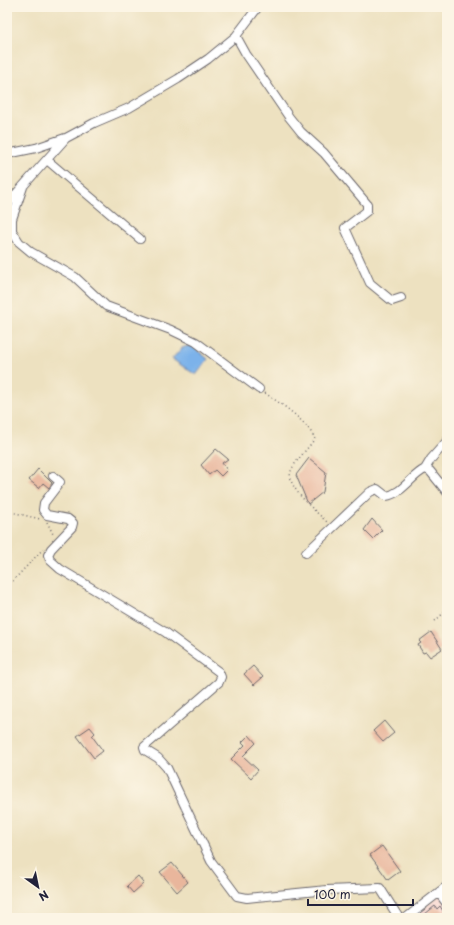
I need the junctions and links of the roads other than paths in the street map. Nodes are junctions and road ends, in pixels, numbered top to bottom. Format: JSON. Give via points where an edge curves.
{"nodes":[{"id":1,"x":258,"y":7,"type":"edge"},
{"id":2,"x":236,"y":36,"type":"junction"},
{"id":3,"x":66,"y":138,"type":"junction"},
{"id":4,"x":7,"y":154,"type":"edge"},
{"id":5,"x":46,"y":160,"type":"junction"},
{"id":6,"x":23,"y":187,"type":"junction"},
{"id":7,"x":7,"y":204,"type":"edge"},
{"id":8,"x":140,"y":239,"type":"dead end"},
{"id":9,"x":401,"y":298,"type":"dead end"},
{"id":10,"x":258,"y":389,"type":"road end"},
{"id":11,"x":447,"y":440,"type":"edge"},
{"id":12,"x":425,"y":469,"type":"junction"},
{"id":13,"x":53,"y":476,"type":"dead end"},
{"id":14,"x":447,"y":492,"type":"edge"},
{"id":15,"x":306,"y":553,"type":"dead end"},
{"id":16,"x":447,"y":886,"type":"edge"},
{"id":17,"x":439,"y":893,"type":"junction"},
{"id":18,"x":447,"y":904,"type":"edge"},
{"id":19,"x":399,"y":918,"type":"edge"},
{"id":20,"x":406,"y":918,"type":"edge"}],
"edges":[{"from":1,"to":2,"type":"street"},
{"from":2,"to":3,"type":"street","via":[[178,79],[129,108]]},
{"from":2,"to":9,"type":"street","via":[[293,122],[324,153],[367,204],[367,211],[345,228],[370,283],[392,301]]},
{"from":3,"to":4,"type":"street"},
{"from":3,"to":5,"type":"street"},
{"from":5,"to":6,"type":"street"},
{"from":5,"to":8,"type":"street"},
{"from":6,"to":7,"type":"street"},
{"from":6,"to":10,"type":"street","via":[[12,219],[12,231],[19,242],[31,252],[75,277],[106,306],[196,342]]},
{"from":11,"to":12,"type":"street"},
{"from":12,"to":14,"type":"street","via":[[430,471]]},
{"from":12,"to":15,"type":"street","via":[[394,495],[386,496],[377,489],[370,492]]},
{"from":13,"to":19,"type":"street","via":[[60,482],[44,503],[43,510],[47,515],[73,522],[72,527],[51,549],[48,555],[50,560],[60,569],[164,632],[219,672],[219,682],[144,747],[166,768],[205,851],[237,896],[247,898],[380,888]]},
{"from":16,"to":17,"type":"street"},
{"from":17,"to":18,"type":"street"},
{"from":17,"to":20,"type":"street"}]}
